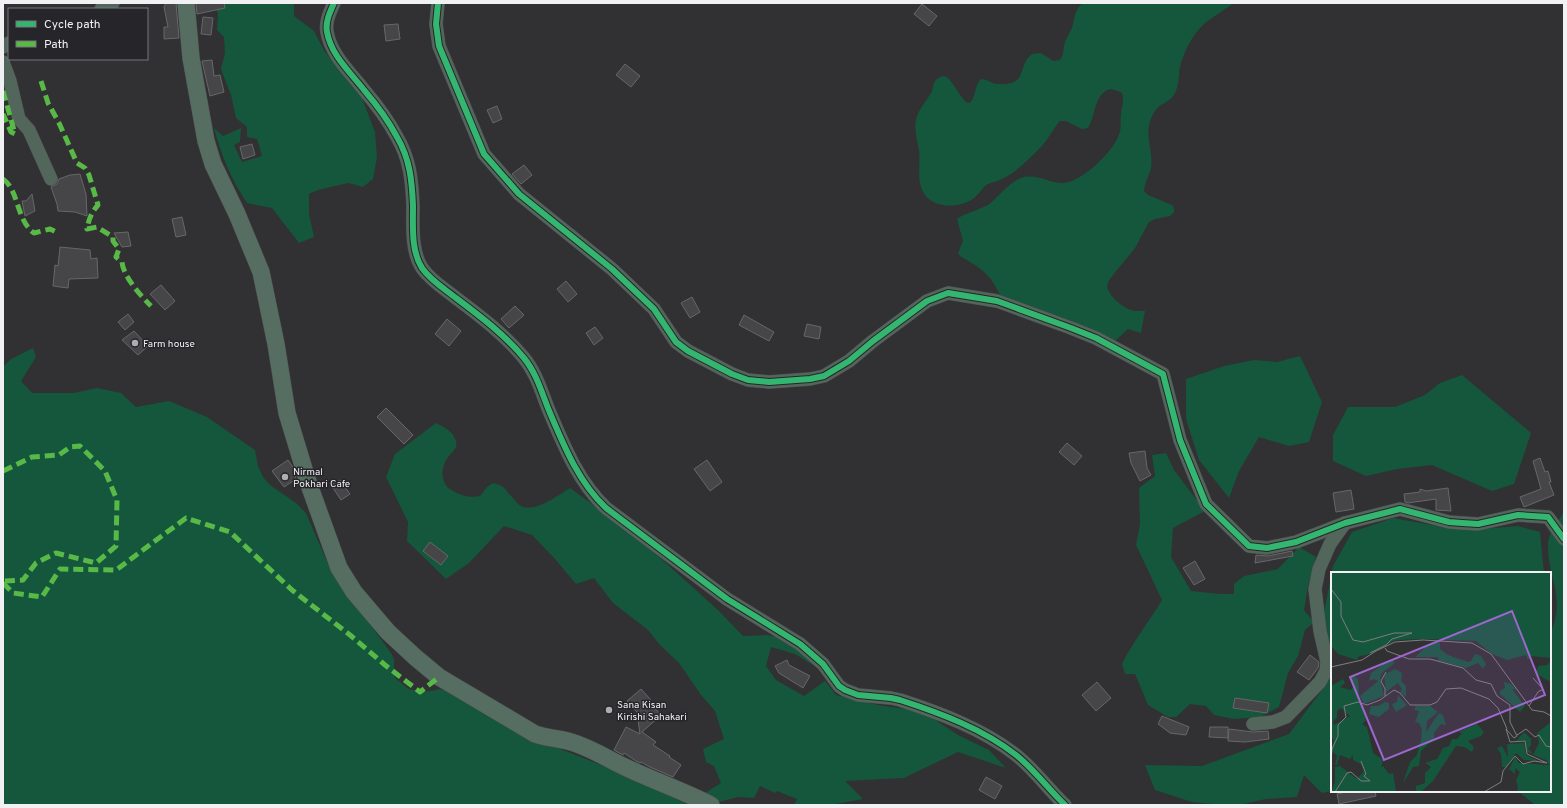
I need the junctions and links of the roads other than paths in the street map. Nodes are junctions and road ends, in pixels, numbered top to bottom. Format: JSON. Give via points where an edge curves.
{"nodes":[{"id":1,"x":113,"y":3,"type":"edge"},
{"id":2,"x":186,"y":3,"type":"edge"},
{"id":3,"x":334,"y":3,"type":"edge"},
{"id":4,"x":438,"y":3,"type":"edge"},
{"id":5,"x":102,"y":8,"type":"edge"},
{"id":6,"x":3,"y":62,"type":"edge"},
{"id":7,"x":51,"y":179,"type":"dead end"},
{"id":8,"x":1345,"y":522,"type":"junction"},
{"id":9,"x":1564,"y":539,"type":"edge"},
{"id":10,"x":1253,"y":724,"type":"dead end"},
{"id":11,"x":711,"y":805,"type":"edge"},
{"id":12,"x":1065,"y":805,"type":"edge"}],
"edges":[{"from":1,"to":5,"type":"street"},
{"from":2,"to":11,"type":"main road","via":[[191,58],[206,141],[213,164],[261,272],[287,413],[309,486],[345,580],[388,632],[439,677],[535,734],[577,744]]},
{"from":3,"to":12,"type":"street","via":[[326,23],[330,42],[346,69],[381,112],[405,153],[411,176],[413,235],[420,264],[437,284],[492,327],[524,358],[536,377],[576,468],[597,500],[727,599],[800,644],[824,664],[839,686],[845,690],[858,695],[900,700],[992,738],[1028,765]]},
{"from":4,"to":8,"type":"street","via":[[436,24],[439,46],[484,154],[519,194],[612,269],[654,309],[676,342],[688,351],[748,380],[769,382],[810,379],[824,376],[849,361],[927,301],[948,293],[992,300],[1096,338],[1163,374],[1180,440],[1206,504],[1249,546],[1267,548],[1296,542]]},
{"from":6,"to":7,"type":"street","via":[[19,119],[29,130]]},
{"from":8,"to":9,"type":"street","via":[[1400,509],[1450,522],[1478,524],[1518,515],[1548,517]]},
{"from":8,"to":10,"type":"street","via":[[1330,544],[1315,589],[1327,662],[1326,671],[1320,682],[1286,717],[1273,722]]}]}
